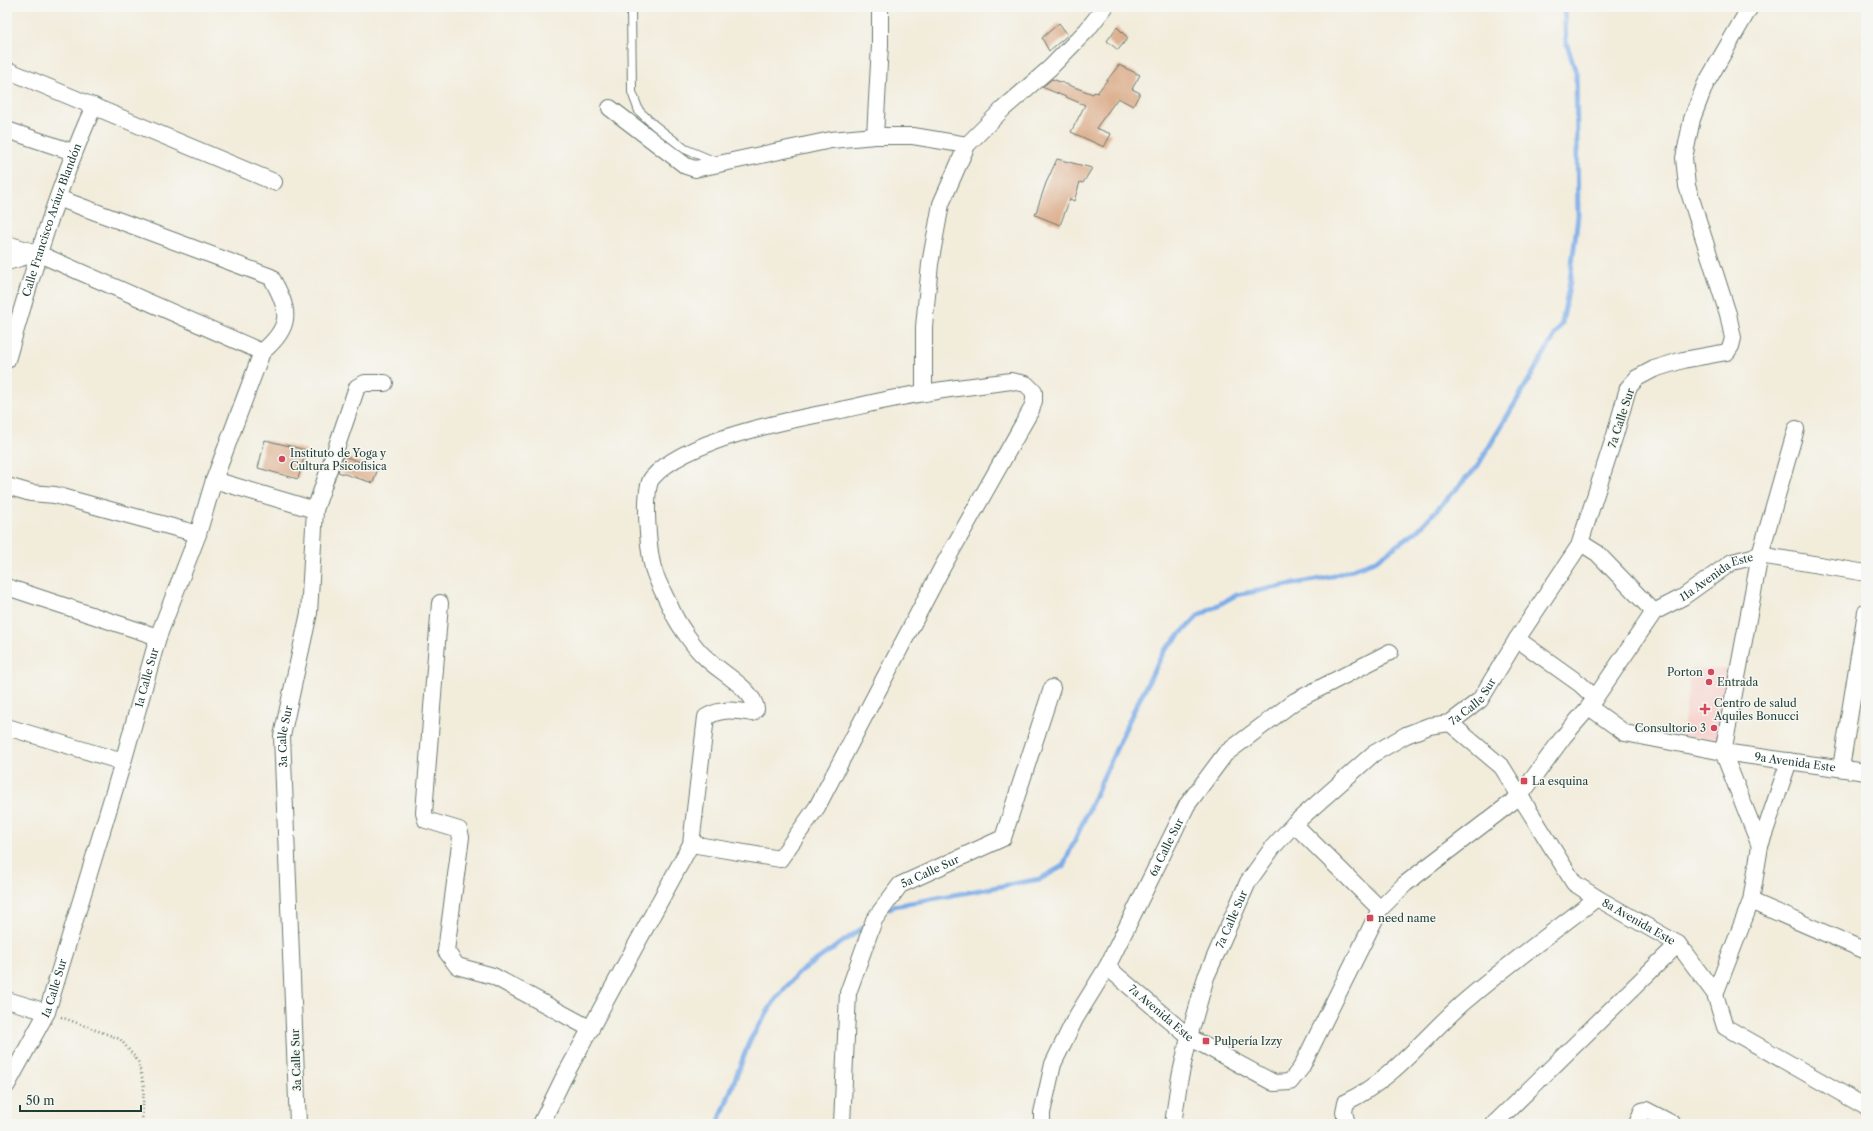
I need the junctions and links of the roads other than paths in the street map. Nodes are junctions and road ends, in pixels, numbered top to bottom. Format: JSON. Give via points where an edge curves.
{"nodes":[{"id":1,"x":631,"y":7,"type":"edge"},
{"id":2,"x":880,"y":7,"type":"edge"},
{"id":3,"x":1105,"y":7,"type":"edge"},
{"id":4,"x":1750,"y":7,"type":"edge"},
{"id":5,"x":7,"y":70,"type":"edge"},
{"id":6,"x":94,"y":106,"type":"junction"},
{"id":7,"x":610,"y":108,"type":"dead end"},
{"id":8,"x":7,"y":130,"type":"edge"},
{"id":9,"x":875,"y":136,"type":"junction"},
{"id":10,"x":967,"y":145,"type":"junction"},
{"id":11,"x":73,"y":152,"type":"junction"},
{"id":12,"x":721,"y":164,"type":"junction"},
{"id":13,"x":274,"y":182,"type":"dead end"},
{"id":14,"x":58,"y":198,"type":"junction"},
{"id":15,"x":7,"y":244,"type":"edge"},
{"id":16,"x":37,"y":253,"type":"junction"},
{"id":17,"x":7,"y":262,"type":"edge"},
{"id":18,"x":262,"y":352,"type":"junction"},
{"id":19,"x":7,"y":360,"type":"edge"},
{"id":20,"x":385,"y":383,"type":"dead end"},
{"id":21,"x":924,"y":393,"type":"junction"},
{"id":22,"x":1796,"y":429,"type":"dead end"},
{"id":23,"x":214,"y":480,"type":"junction"},
{"id":24,"x":7,"y":486,"type":"edge"},
{"id":25,"x":316,"y":510,"type":"junction"},
{"id":26,"x":198,"y":534,"type":"junction"},
{"id":27,"x":1580,"y":543,"type":"junction"},
{"id":28,"x":1760,"y":555,"type":"junction"},
{"id":29,"x":1866,"y":573,"type":"edge"},
{"id":30,"x":7,"y":588,"type":"edge"},
{"id":31,"x":440,"y":603,"type":"dead end"},
{"id":32,"x":1866,"y":612,"type":"edge"},
{"id":33,"x":1650,"y":617,"type":"junction"},
{"id":34,"x":158,"y":637,"type":"junction"},
{"id":35,"x":1516,"y":639,"type":"junction"},
{"id":36,"x":1390,"y":652,"type":"dead end"},
{"id":37,"x":1052,"y":688,"type":"dead end"},
{"id":38,"x":1592,"y":703,"type":"junction"},
{"id":39,"x":1450,"y":724,"type":"junction"},
{"id":40,"x":7,"y":727,"type":"edge"},
{"id":41,"x":1723,"y":752,"type":"junction"},
{"id":42,"x":1789,"y":761,"type":"junction"},
{"id":43,"x":123,"y":762,"type":"junction"},
{"id":44,"x":1841,"y":768,"type":"junction"},
{"id":45,"x":1866,"y":772,"type":"edge"},
{"id":46,"x":1520,"y":796,"type":"junction"},
{"id":47,"x":1294,"y":824,"type":"junction"},
{"id":48,"x":691,"y":844,"type":"junction"},
{"id":49,"x":1760,"y":846,"type":"junction"},
{"id":50,"x":1596,"y":898,"type":"junction"},
{"id":51,"x":1751,"y":901,"type":"junction"},
{"id":52,"x":1380,"y":909,"type":"junction"},
{"id":53,"x":1678,"y":944,"type":"junction"},
{"id":54,"x":1866,"y":952,"type":"edge"},
{"id":55,"x":1107,"y":967,"type":"junction"},
{"id":56,"x":1715,"y":994,"type":"junction"},
{"id":57,"x":7,"y":1000,"type":"edge"},
{"id":58,"x":47,"y":1012,"type":"junction"},
{"id":59,"x":591,"y":1029,"type":"junction"},
{"id":60,"x":1189,"y":1037,"type":"junction"},
{"id":61,"x":7,"y":1085,"type":"edge"},
{"id":62,"x":1866,"y":1107,"type":"edge"},
{"id":63,"x":298,"y":1124,"type":"edge"},
{"id":64,"x":541,"y":1124,"type":"edge"},
{"id":65,"x":842,"y":1124,"type":"edge"},
{"id":66,"x":1042,"y":1124,"type":"edge"},
{"id":67,"x":1173,"y":1124,"type":"edge"},
{"id":68,"x":1347,"y":1124,"type":"edge"},
{"id":69,"x":1494,"y":1124,"type":"edge"},
{"id":70,"x":1637,"y":1124,"type":"edge"},
{"id":71,"x":1673,"y":1124,"type":"edge"}],
"edges":[{"from":1,"to":12,"type":"lane","via":[[632,92],[639,111],[684,149]]},
{"from":2,"to":9,"type":"street"},
{"from":3,"to":10,"type":"street","via":[[1087,30],[1055,62]]},
{"from":4,"to":27,"type":"street","name":"7a Calle Sur","via":[[1705,85],[1692,119],[1684,158],[1687,186],[1728,314],[1733,338],[1731,346],[1727,352],[1654,368],[1637,378],[1628,388],[1616,434]]},
{"from":5,"to":6,"type":"street"},
{"from":6,"to":11,"type":"street","name":"Calle Francisco Aráuz Blandón"},
{"from":6,"to":13,"type":"street"},
{"from":7,"to":12,"type":"street","via":[[686,166],[701,169]]},
{"from":8,"to":11,"type":"street"},
{"from":9,"to":10,"type":"street","via":[[913,136]]},
{"from":9,"to":12,"type":"street","via":[[831,140]]},
{"from":10,"to":21,"type":"street","via":[[941,204],[930,264],[924,327]]},
{"from":11,"to":14,"type":"street","name":"Calle Francisco Aráuz Blandón"},
{"from":14,"to":16,"type":"street","name":"Calle Francisco Aráuz Blandón"},
{"from":14,"to":18,"type":"street","name":"1a Calle Sur","via":[[271,277],[283,297],[286,316],[275,341]]},
{"from":15,"to":16,"type":"street"},
{"from":16,"to":17,"type":"street"},
{"from":16,"to":18,"type":"street"},
{"from":16,"to":19,"type":"street","name":"Calle Francisco Aráuz Blandón"},
{"from":18,"to":23,"type":"street","name":"1a Calle Sur"},
{"from":20,"to":25,"type":"street","name":"3a Calle Sur","via":[[365,383],[357,388]]},
{"from":21,"to":48,"type":"street","via":[[1012,381],[1026,384],[1034,392],[1034,401],[943,566],[817,807],[780,859]]},
{"from":21,"to":48,"type":"street","via":[[788,420],[746,432],[699,447],[669,464],[651,479],[647,500],[648,532],[654,571],[676,618],[704,657],[749,694],[756,709],[752,712],[716,711],[706,716]]},
{"from":22,"to":28,"type":"street"},
{"from":23,"to":25,"type":"street"},
{"from":23,"to":26,"type":"street","name":"1a Calle Sur"},
{"from":24,"to":26,"type":"street","via":[[31,493],[55,495]]},
{"from":25,"to":63,"type":"street","name":"3a Calle Sur","via":[[309,613],[282,736]]},
{"from":26,"to":34,"type":"street","name":"1a Calle Sur"},
{"from":27,"to":33,"type":"street","via":[[1597,553]]},
{"from":27,"to":35,"type":"street","name":"7a Calle Sur"},
{"from":28,"to":29,"type":"street","name":"11a Avenida Este"},
{"from":28,"to":33,"type":"street","name":"11a Avenida Este","via":[[1732,562]]},
{"from":28,"to":41,"type":"street"},
{"from":30,"to":34,"type":"street"},
{"from":31,"to":59,"type":"street","via":[[424,813],[426,820],[459,830],[461,837],[446,951],[457,966],[493,976]]},
{"from":32,"to":44,"type":"street"},
{"from":33,"to":38,"type":"street","name":"7a Avenida Este"},
{"from":34,"to":43,"type":"street","name":"1a Calle Sur"},
{"from":35,"to":38,"type":"street","name":"9a Avenida Este","via":[[1580,684]]},
{"from":35,"to":39,"type":"street","name":"7a Calle Sur","via":[[1480,700]]},
{"from":36,"to":55,"type":"street","name":"6a Calle Sur","via":[[1295,701],[1225,754],[1187,805]]},
{"from":37,"to":65,"type":"street","name":"5a Calle Sur","via":[[1003,838],[900,885],[874,920],[848,993]]},
{"from":38,"to":41,"type":"street","name":"9a Avenida Este","via":[[1625,733]]},
{"from":38,"to":46,"type":"street","name":"7a Avenida Este"},
{"from":39,"to":46,"type":"street","name":"8a Avenida Este","via":[[1502,767]]},
{"from":39,"to":47,"type":"street","name":"7a Calle Sur","via":[[1428,726],[1373,754]]},
{"from":40,"to":43,"type":"street"},
{"from":41,"to":42,"type":"street","name":"9a Avenida Este"},
{"from":41,"to":49,"type":"street"},
{"from":42,"to":44,"type":"street","name":"9a Avenida Este"},
{"from":42,"to":49,"type":"street"},
{"from":43,"to":58,"type":"street","name":"1a Calle Sur"},
{"from":44,"to":45,"type":"street","name":"9a Avenida Este"},
{"from":46,"to":50,"type":"street","name":"8a Avenida Este","via":[[1574,883]]},
{"from":46,"to":52,"type":"street","name":"7a Avenida Este","via":[[1405,884]]},
{"from":47,"to":52,"type":"street"},
{"from":47,"to":60,"type":"street","name":"7a Calle Sur","via":[[1273,847],[1248,882],[1206,977]]},
{"from":48,"to":59,"type":"street"},
{"from":49,"to":51,"type":"street"},
{"from":50,"to":53,"type":"street","name":"8a Avenida Este"},
{"from":50,"to":68,"type":"street","via":[[1464,1002],[1402,1062],[1358,1097],[1346,1102],[1344,1112]]},
{"from":51,"to":54,"type":"street"},
{"from":51,"to":56,"type":"street"},
{"from":52,"to":60,"type":"street","name":"7a Avenida Este","via":[[1301,1068],[1290,1082],[1274,1083]]},
{"from":53,"to":56,"type":"street","name":"8a Avenida Este"},
{"from":53,"to":69,"type":"street"},
{"from":55,"to":60,"type":"street","name":"7a Avenida Este"},
{"from":55,"to":66,"type":"street","name":"6a Calle Sur","via":[[1075,1020],[1053,1064]]},
{"from":56,"to":62,"type":"street","name":"8a Avenida Este","via":[[1724,1027]]},
{"from":57,"to":58,"type":"street"},
{"from":58,"to":61,"type":"street","name":"1a Calle Sur"},
{"from":59,"to":64,"type":"street","via":[[562,1079]]},
{"from":60,"to":67,"type":"street","name":"7a Calle Sur"},
{"from":70,"to":71,"type":"street","via":[[1642,1111],[1646,1110]]}]}
